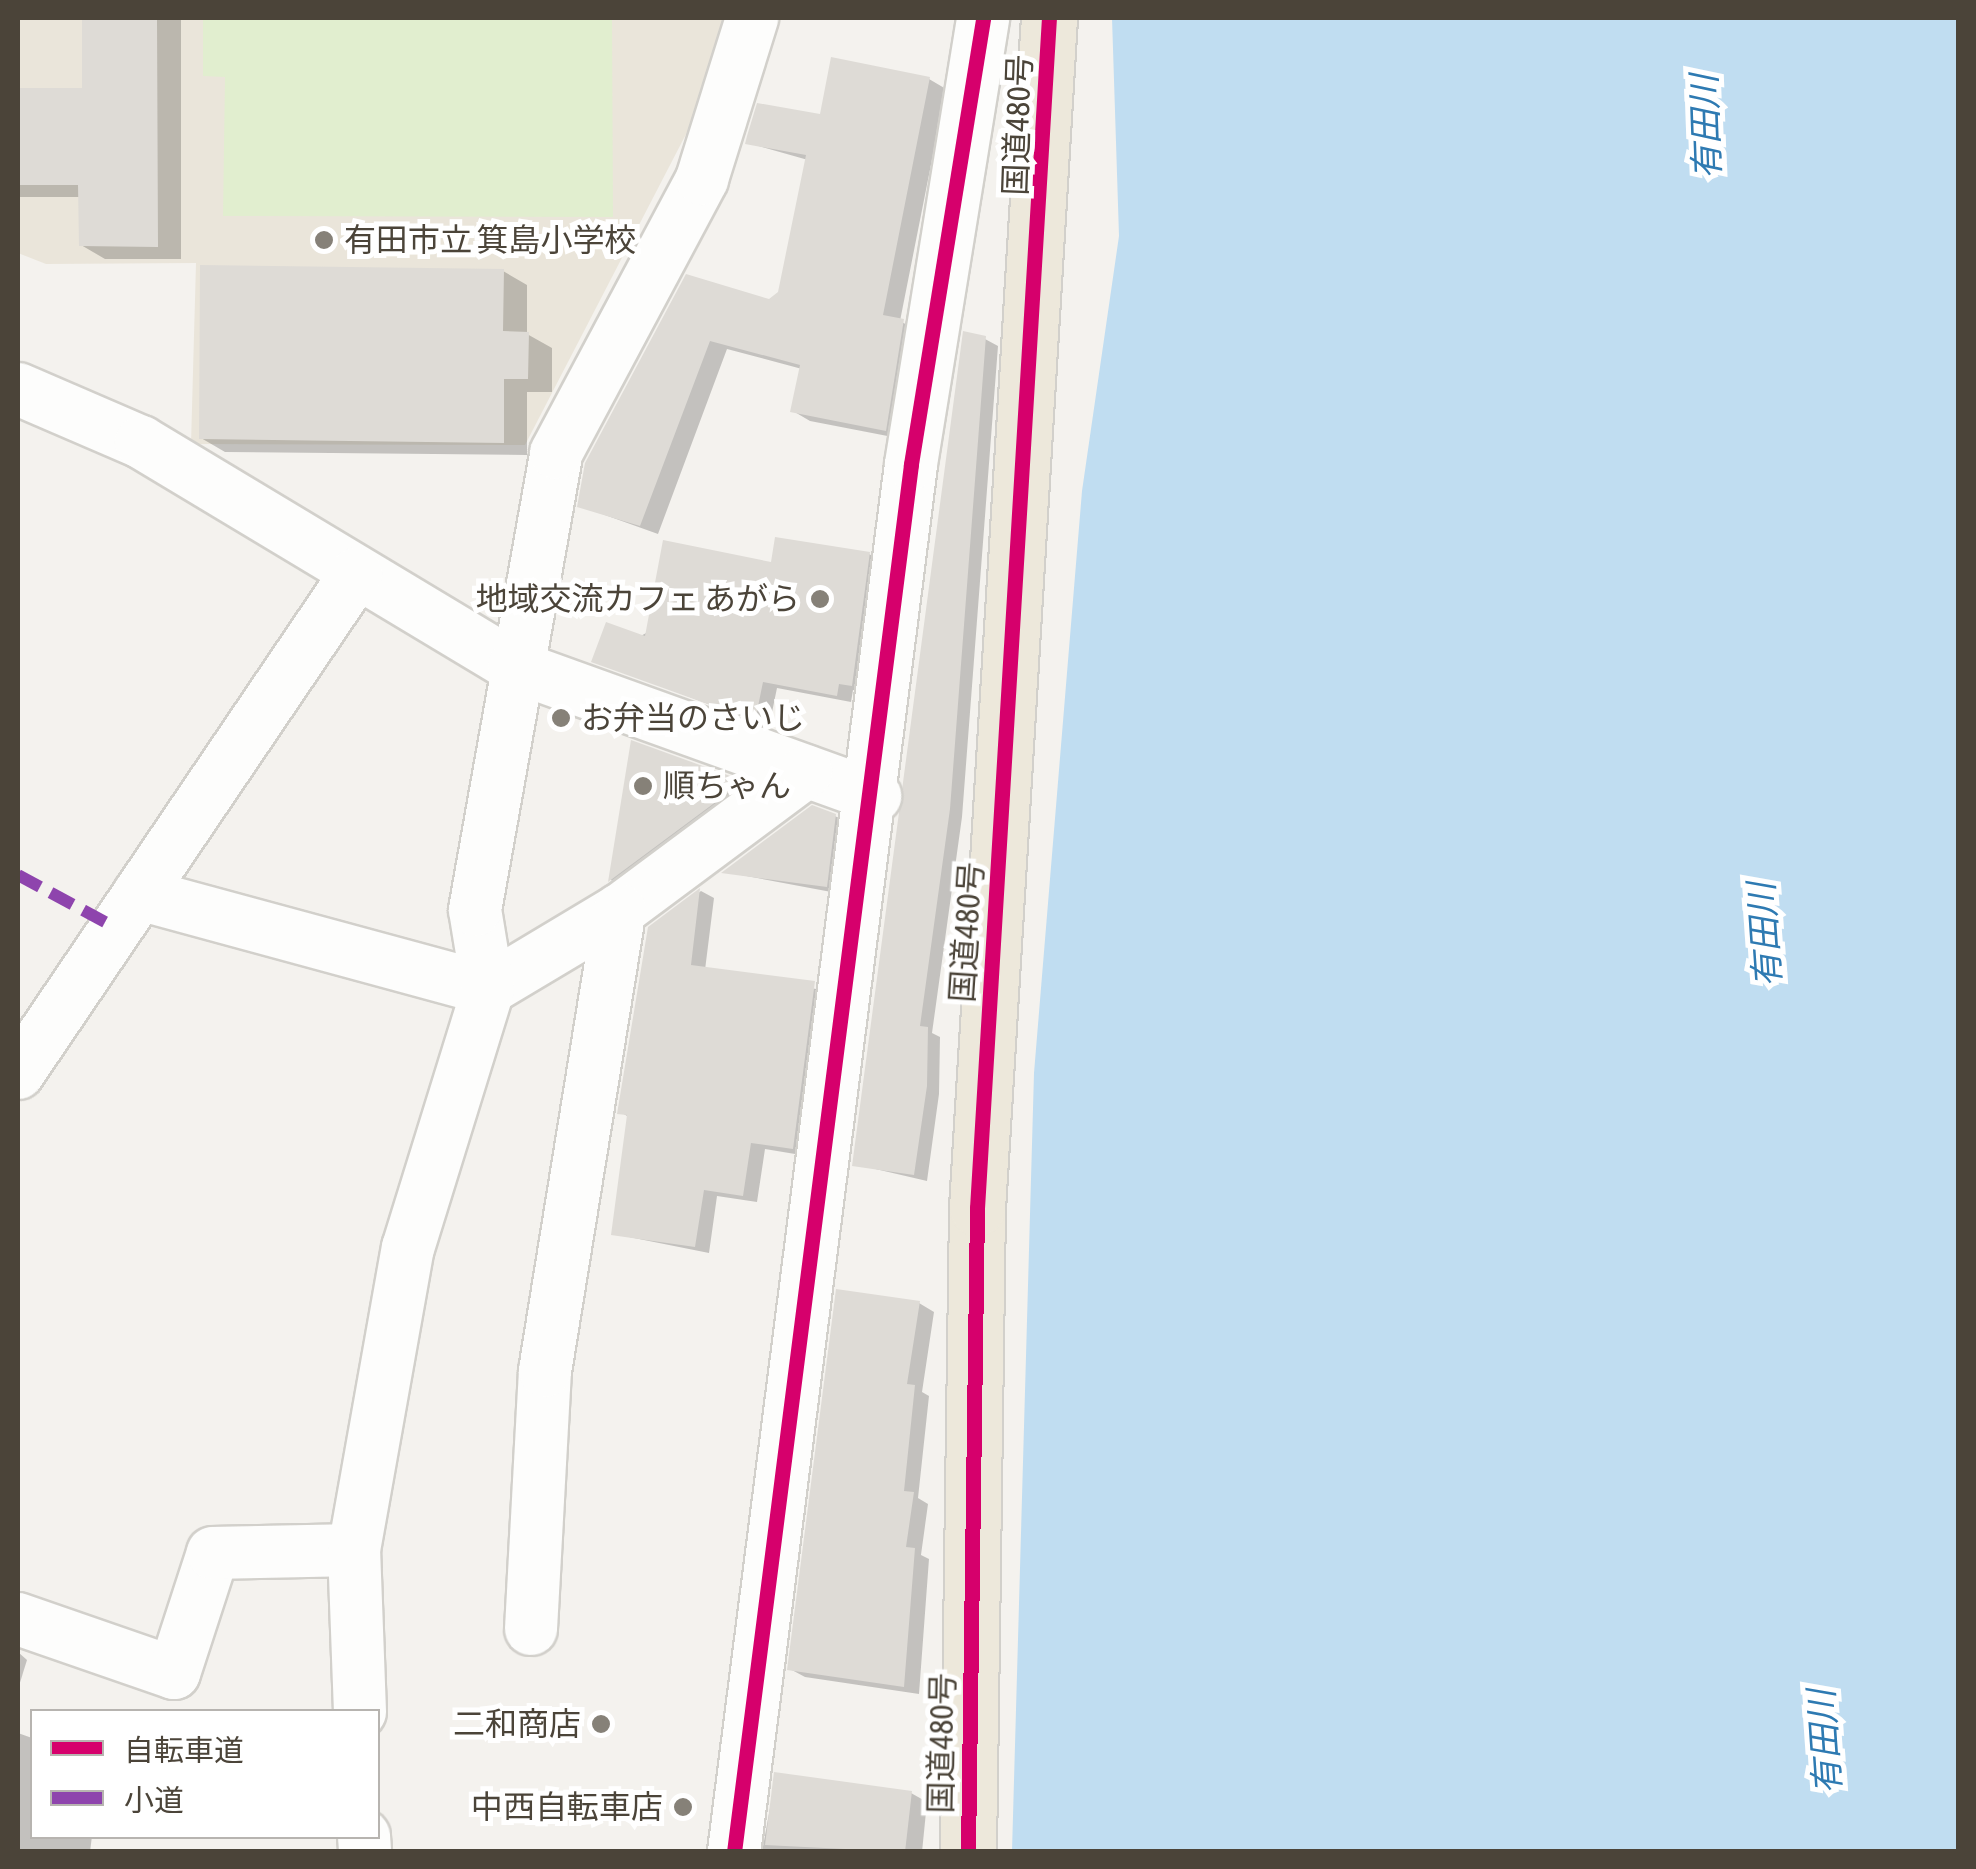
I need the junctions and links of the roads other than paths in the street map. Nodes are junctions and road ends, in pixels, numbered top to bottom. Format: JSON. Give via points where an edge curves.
{"nodes":[{"id":1,"x":752,"y":18,"type":"edge"},
{"id":2,"x":983,"y":18,"type":"edge"},
{"id":3,"x":1048,"y":18,"type":"edge"},
{"id":4,"x":18,"y":389,"type":"edge"},
{"id":5,"x":356,"y":574,"type":"junction"},
{"id":6,"x":514,"y":666,"type":"junction"},
{"id":7,"x":806,"y":772,"type":"junction"},
{"id":8,"x":876,"y":796,"type":"junction"},
{"id":9,"x":139,"y":894,"type":"junction"},
{"id":10,"x":620,"y":910,"type":"junction"},
{"id":11,"x":488,"y":989,"type":"junction"},
{"id":12,"x":18,"y":1073,"type":"edge"},
{"id":13,"x":354,"y":1550,"type":"junction"},
{"id":14,"x":18,"y":1620,"type":"edge"},
{"id":15,"x":531,"y":1629,"type":"dead end"},
{"id":16,"x":360,"y":1709,"type":"edge"},
{"id":17,"x":734,"y":1852,"type":"edge"},
{"id":18,"x":968,"y":1852,"type":"edge"}],
"edges":[{"from":1,"to":6,"type":"street","via":[[702,179],[556,452]]},
{"from":2,"to":8,"type":"street","via":[[911,464]]},
{"from":3,"to":18,"type":"highway","name":"国道480号","via":[[977,1208]]},
{"from":4,"to":5,"type":"street","via":[[141,442]]},
{"from":5,"to":6,"type":"street"},
{"from":5,"to":9,"type":"street"},
{"from":6,"to":7,"type":"street"},
{"from":6,"to":11,"type":"street","via":[[475,910]]},
{"from":7,"to":8,"type":"street"},
{"from":7,"to":10,"type":"street"},
{"from":8,"to":17,"type":"street"},
{"from":9,"to":11,"type":"street"},
{"from":9,"to":12,"type":"street"},
{"from":10,"to":11,"type":"street"},
{"from":10,"to":15,"type":"street","via":[[545,1371]]},
{"from":11,"to":13,"type":"street","via":[[408,1248]]},
{"from":13,"to":14,"type":"street","via":[[213,1552],[174,1673]]},
{"from":13,"to":16,"type":"street"}]}
